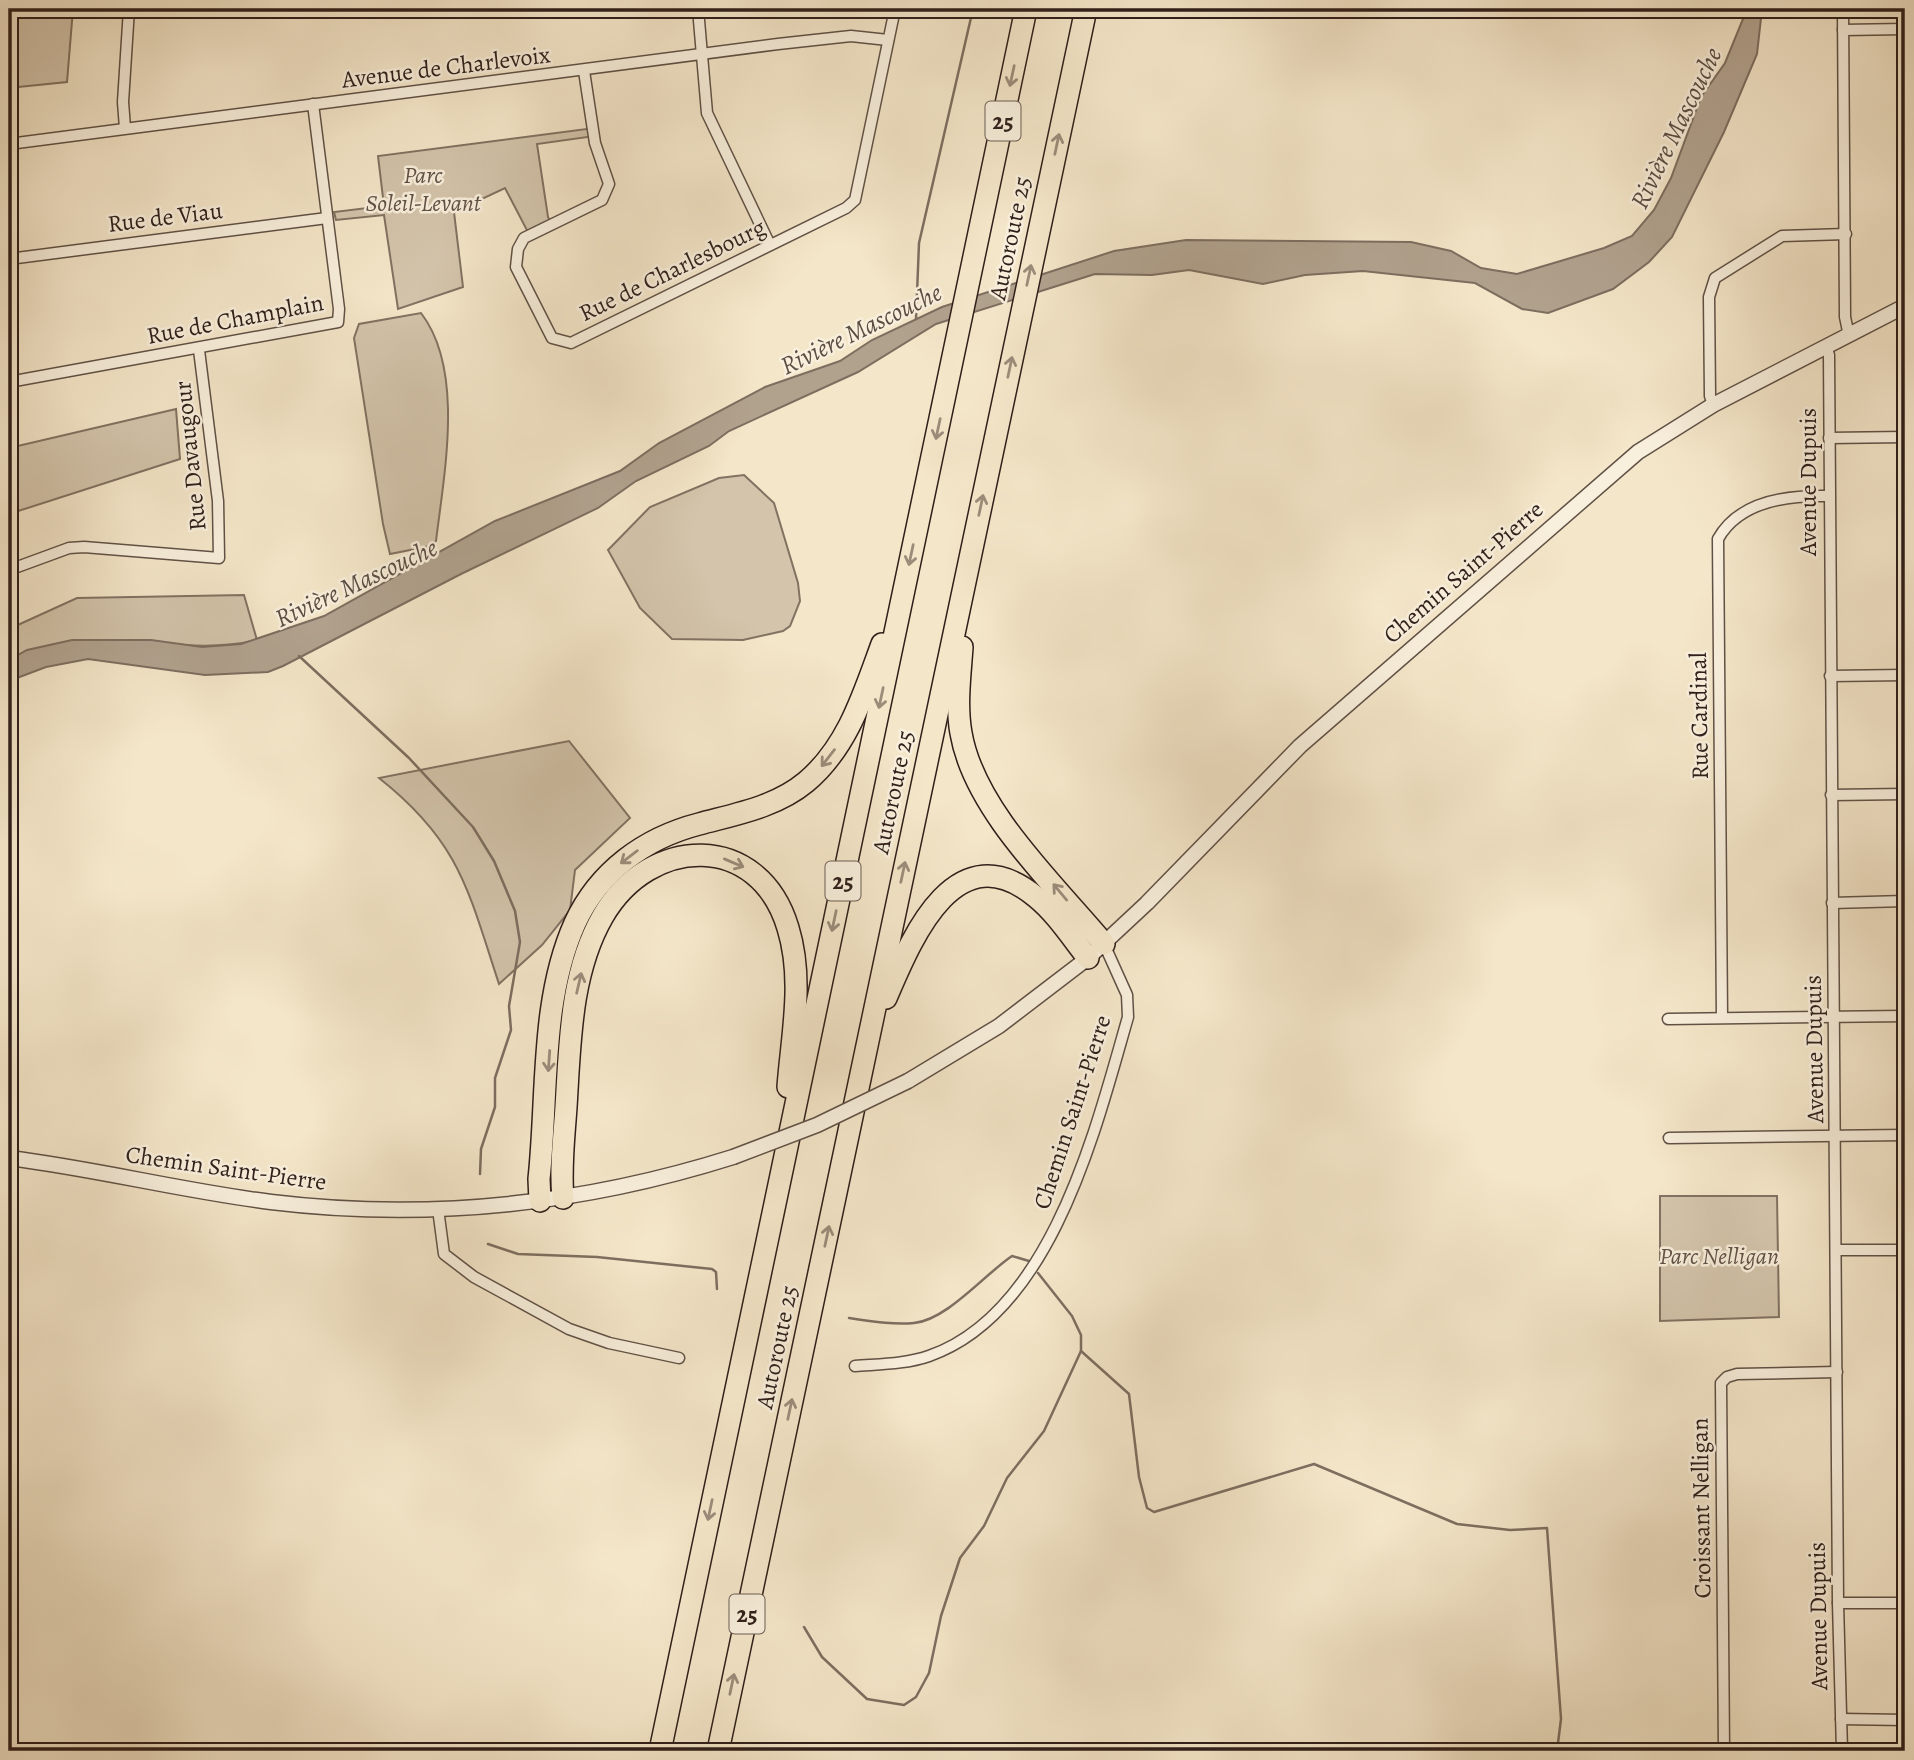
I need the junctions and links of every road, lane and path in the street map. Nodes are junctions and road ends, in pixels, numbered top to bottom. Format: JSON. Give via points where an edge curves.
{"nodes":[{"id":1,"x":129,"y":9,"type":"edge"},
{"id":2,"x":147,"y":9,"type":"edge"},
{"id":3,"x":186,"y":9,"type":"edge"},
{"id":4,"x":698,"y":9,"type":"edge"},
{"id":5,"x":895,"y":9,"type":"edge"},
{"id":6,"x":1026,"y":9,"type":"edge"},
{"id":7,"x":1086,"y":9,"type":"edge"},
{"id":8,"x":1843,"y":9,"type":"edge"},
{"id":9,"x":1905,"y":29,"type":"edge"},
{"id":10,"x":1843,"y":30,"type":"junction"},
{"id":11,"x":888,"y":40,"type":"junction"},
{"id":12,"x":700,"y":55,"type":"junction"},
{"id":13,"x":584,"y":71,"type":"junction"},
{"id":14,"x":313,"y":104,"type":"junction"},
{"id":15,"x":125,"y":128,"type":"junction"},
{"id":16,"x":9,"y":144,"type":"edge"},
{"id":17,"x":327,"y":218,"type":"junction"},
{"id":18,"x":1846,"y":234,"type":"junction"},
{"id":19,"x":770,"y":245,"type":"junction"},
{"id":20,"x":9,"y":259,"type":"edge"},
{"id":21,"x":1905,"y":306,"type":"edge"},
{"id":22,"x":1849,"y":336,"type":"junction"},
{"id":23,"x":1826,"y":347,"type":"junction"},
{"id":24,"x":199,"y":350,"type":"junction"},
{"id":25,"x":9,"y":382,"type":"edge"},
{"id":26,"x":1713,"y":405,"type":"junction"},
{"id":27,"x":1905,"y":437,"type":"edge"},
{"id":28,"x":1829,"y":438,"type":"junction"},
{"id":29,"x":1828,"y":496,"type":"junction"},
{"id":30,"x":968,"y":565,"type":"junction"},
{"id":31,"x":9,"y":570,"type":"edge"},
{"id":32,"x":905,"y":583,"type":"junction"},
{"id":33,"x":1905,"y":675,"type":"edge"},
{"id":34,"x":1830,"y":676,"type":"junction"},
{"id":35,"x":1905,"y":794,"type":"edge"},
{"id":36,"x":1831,"y":795,"type":"junction"},
{"id":37,"x":1905,"y":901,"type":"edge"},
{"id":38,"x":1832,"y":902,"type":"junction"},
{"id":39,"x":1096,"y":951,"type":"junction"},
{"id":40,"x":1112,"y":964,"type":"junction"},
{"id":41,"x":1905,"y":1016,"type":"edge"},
{"id":42,"x":1723,"y":1017,"type":"junction"},
{"id":43,"x":1834,"y":1017,"type":"junction"},
{"id":44,"x":1668,"y":1019,"type":"dead end"},
{"id":45,"x":869,"y":1035,"type":"junction"},
{"id":46,"x":1836,"y":1135,"type":"junction"},
{"id":47,"x":1905,"y":1135,"type":"edge"},
{"id":48,"x":1669,"y":1138,"type":"dead end"},
{"id":49,"x":9,"y":1158,"type":"edge"},
{"id":50,"x":780,"y":1179,"type":"junction"},
{"id":51,"x":563,"y":1198,"type":"junction"},
{"id":52,"x":540,"y":1201,"type":"junction"},
{"id":53,"x":438,"y":1209,"type":"junction"},
{"id":54,"x":1836,"y":1250,"type":"junction"},
{"id":55,"x":1905,"y":1250,"type":"edge"},
{"id":56,"x":679,"y":1358,"type":"dead end"},
{"id":57,"x":855,"y":1366,"type":"dead end"},
{"id":58,"x":1837,"y":1372,"type":"junction"},
{"id":59,"x":1838,"y":1603,"type":"junction"},
{"id":60,"x":1905,"y":1603,"type":"edge"},
{"id":61,"x":1842,"y":1719,"type":"junction"},
{"id":62,"x":1905,"y":1720,"type":"edge"},
{"id":63,"x":660,"y":1751,"type":"edge"},
{"id":64,"x":718,"y":1751,"type":"edge"},
{"id":65,"x":1724,"y":1751,"type":"edge"},
{"id":66,"x":1842,"y":1751,"type":"edge"}],
"edges":[{"from":1,"to":15,"type":"street"},
{"from":2,"to":3,"type":"street"},
{"from":4,"to":12,"type":"street"},
{"from":5,"to":11,"type":"street","name":"Rue de Charlesbourg"},
{"from":6,"to":32,"type":"highway","name":"Autoroute 25","number":"25","one_way":true},
{"from":30,"to":7,"type":"highway","name":"Autoroute 25","number":"25","one_way":true},
{"from":8,"to":10,"type":"street"},
{"from":9,"to":10,"type":"street"},
{"from":10,"to":18,"type":"street"},
{"from":11,"to":12,"type":"street","name":"Avenue de Charlevoix","via":[[850,36]]},
{"from":11,"to":19,"type":"street","name":"Rue de Charlesbourg","via":[[855,200]]},
{"from":12,"to":13,"type":"street","name":"Avenue de Charlevoix"},
{"from":12,"to":19,"type":"street","via":[[707,113]]},
{"from":13,"to":14,"type":"street","name":"Avenue de Charlevoix"},
{"from":13,"to":19,"type":"street","name":"Rue de Charlesbourg","via":[[596,143],[609,184],[602,200],[524,238],[516,258],[516,267],[552,338],[571,343]]},
{"from":14,"to":15,"type":"street","name":"Avenue de Charlevoix"},
{"from":14,"to":17,"type":"street","name":"Rue de Champlain"},
{"from":15,"to":16,"type":"street","name":"Avenue de Charlevoix"},
{"from":17,"to":20,"type":"street","name":"Rue de Viau"},
{"from":17,"to":24,"type":"street","name":"Rue de Champlain","via":[[338,323]]},
{"from":18,"to":22,"type":"street"},
{"from":18,"to":26,"type":"street","via":[[1782,236],[1715,278],[1709,298]]},
{"from":21,"to":22,"type":"street","name":"Chemin Saint-Pierre"},
{"from":22,"to":23,"type":"street","name":"Chemin Saint-Pierre"},
{"from":23,"to":26,"type":"street","name":"Chemin Saint-Pierre"},
{"from":23,"to":28,"type":"street","name":"Avenue Dupuis"},
{"from":24,"to":25,"type":"street","name":"Rue de Champlain"},
{"from":24,"to":31,"type":"street","name":"Rue Davaugour","via":[[218,501],[219,558],[84,547]]},
{"from":26,"to":39,"type":"street","name":"Chemin Saint-Pierre","via":[[1629,459],[1367,685],[1277,768]]},
{"from":27,"to":28,"type":"street"},
{"from":28,"to":29,"type":"street","name":"Avenue Dupuis"},
{"from":29,"to":34,"type":"street","name":"Avenue Dupuis"},
{"from":29,"to":42,"type":"street","name":"Rue Cardinal","via":[[1792,495],[1774,500],[1726,525],[1718,539]]},
{"from":39,"to":30,"type":"highway","one_way":true,"via":[[995,814],[968,762],[958,700]]},
{"from":45,"to":30,"type":"highway","name":"Autoroute 25","number":"25","one_way":true},
{"from":32,"to":50,"type":"highway","name":"Autoroute 25","number":"25","one_way":true},
{"from":32,"to":52,"type":"highway","one_way":true,"via":[[856,712],[817,772],[778,800],[685,828],[644,846],[615,868],[590,897],[570,936],[556,988]]},
{"from":33,"to":34,"type":"street"},
{"from":34,"to":36,"type":"street","name":"Avenue Dupuis"},
{"from":35,"to":36,"type":"street"},
{"from":36,"to":38,"type":"street","name":"Avenue Dupuis"},
{"from":37,"to":38,"type":"street"},
{"from":38,"to":43,"type":"street","name":"Avenue Dupuis"},
{"from":39,"to":40,"type":"street","name":"Chemin Saint-Pierre"},
{"from":39,"to":40,"type":"street"},
{"from":39,"to":45,"type":"highway","via":[[1029,891],[999,879],[971,880],[943,895],[926,915]]},
{"from":39,"to":51,"type":"street","name":"Chemin Saint-Pierre","bridge":true,"via":[[999,1026],[908,1082],[817,1125],[733,1157]]},
{"from":40,"to":57,"type":"street","name":"Chemin Saint-Pierre","via":[[1127,995],[1128,1017],[1071,1197],[1047,1244],[1000,1306],[961,1340],[922,1358]]},
{"from":41,"to":43,"type":"street"},
{"from":42,"to":43,"type":"street"},
{"from":42,"to":44,"type":"street"},
{"from":43,"to":46,"type":"street","name":"Avenue Dupuis"},
{"from":64,"to":45,"type":"highway","name":"Autoroute 25","number":"25","one_way":true},
{"from":46,"to":47,"type":"street"},
{"from":46,"to":48,"type":"street"},
{"from":46,"to":54,"type":"street","name":"Avenue Dupuis"},
{"from":49,"to":53,"type":"street","name":"Chemin Saint-Pierre","via":[[271,1202]]},
{"from":51,"to":50,"type":"highway","one_way":true,"via":[[573,1023],[589,946],[602,917],[626,887],[657,864],[688,855],[718,857],[748,869],[771,892],[788,927],[796,1001]]},
{"from":50,"to":63,"type":"highway","name":"Autoroute 25","number":"25","one_way":true},
{"from":51,"to":52,"type":"street","name":"Chemin Saint-Pierre"},
{"from":52,"to":53,"type":"street","name":"Chemin Saint-Pierre"},
{"from":53,"to":56,"type":"street","via":[[444,1254],[466,1272],[587,1336]]},
{"from":54,"to":55,"type":"street"},
{"from":54,"to":58,"type":"street","name":"Avenue Dupuis"},
{"from":58,"to":59,"type":"street","name":"Avenue Dupuis"},
{"from":58,"to":65,"type":"street","name":"Croissant Nelligan","via":[[1737,1374],[1721,1383]]},
{"from":59,"to":60,"type":"street"},
{"from":59,"to":61,"type":"street","name":"Avenue Dupuis"},
{"from":61,"to":62,"type":"street"},
{"from":61,"to":66,"type":"street","name":"Avenue Dupuis"}]}
